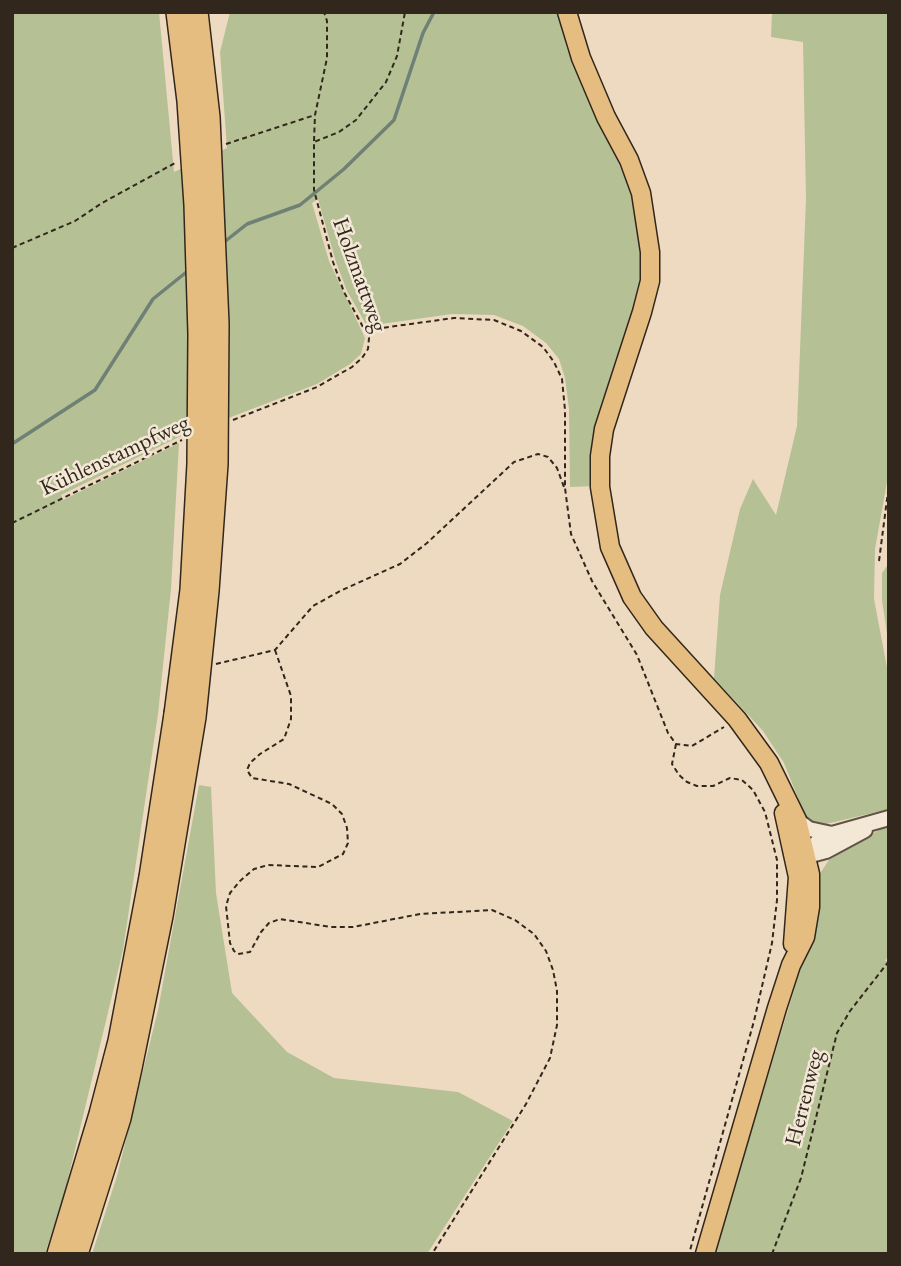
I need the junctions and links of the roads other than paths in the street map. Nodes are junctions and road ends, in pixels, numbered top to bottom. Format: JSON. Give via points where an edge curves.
{"nodes":[{"id":1,"x":177,"y":12,"type":"edge"},
{"id":2,"x":197,"y":12,"type":"edge"},
{"id":3,"x":567,"y":12,"type":"edge"},
{"id":4,"x":185,"y":715,"type":"junction"},
{"id":5,"x":784,"y":794,"type":"junction"},
{"id":6,"x":797,"y":820,"type":"junction"},
{"id":7,"x":884,"y":820,"type":"edge"},
{"id":8,"x":832,"y":834,"type":"junction"},
{"id":9,"x":807,"y":856,"type":"junction"},
{"id":10,"x":798,"y":877,"type":"junction"},
{"id":11,"x":791,"y":965,"type":"junction"},
{"id":12,"x":58,"y":1254,"type":"edge"},
{"id":13,"x":77,"y":1254,"type":"edge"},
{"id":14,"x":705,"y":1254,"type":"edge"}],
"edges":[{"from":1,"to":4,"type":"highway","bridge":true,"via":[[188,101],[199,334],[198,464]]},
{"from":2,"to":4,"type":"highway","bridge":true,"via":[[215,208],[217,464],[208,591]]},
{"from":3,"to":5,"type":"main road","via":[[581,58],[641,193],[650,252],[650,281],[642,312],[604,429],[600,487],[610,547],[632,597],[654,628],[737,719],[762,752]]},
{"from":4,"to":12,"type":"highway","via":[[119,1041]]},
{"from":4,"to":13,"type":"highway","via":[[164,903],[131,1068]]},
{"from":5,"to":6,"type":"main road"},
{"from":5,"to":10,"type":"main road"},
{"from":6,"to":8,"type":"street"},
{"from":6,"to":9,"type":"main road"},
{"from":7,"to":8,"type":"street"},
{"from":7,"to":9,"type":"street","via":[[826,851]]},
{"from":8,"to":9,"type":"street","via":[[817,842]]},
{"from":9,"to":10,"type":"main road"},
{"from":9,"to":11,"type":"main road","via":[[810,907],[805,937]]},
{"from":10,"to":11,"type":"main road"},
{"from":11,"to":14,"type":"main road"}]}
